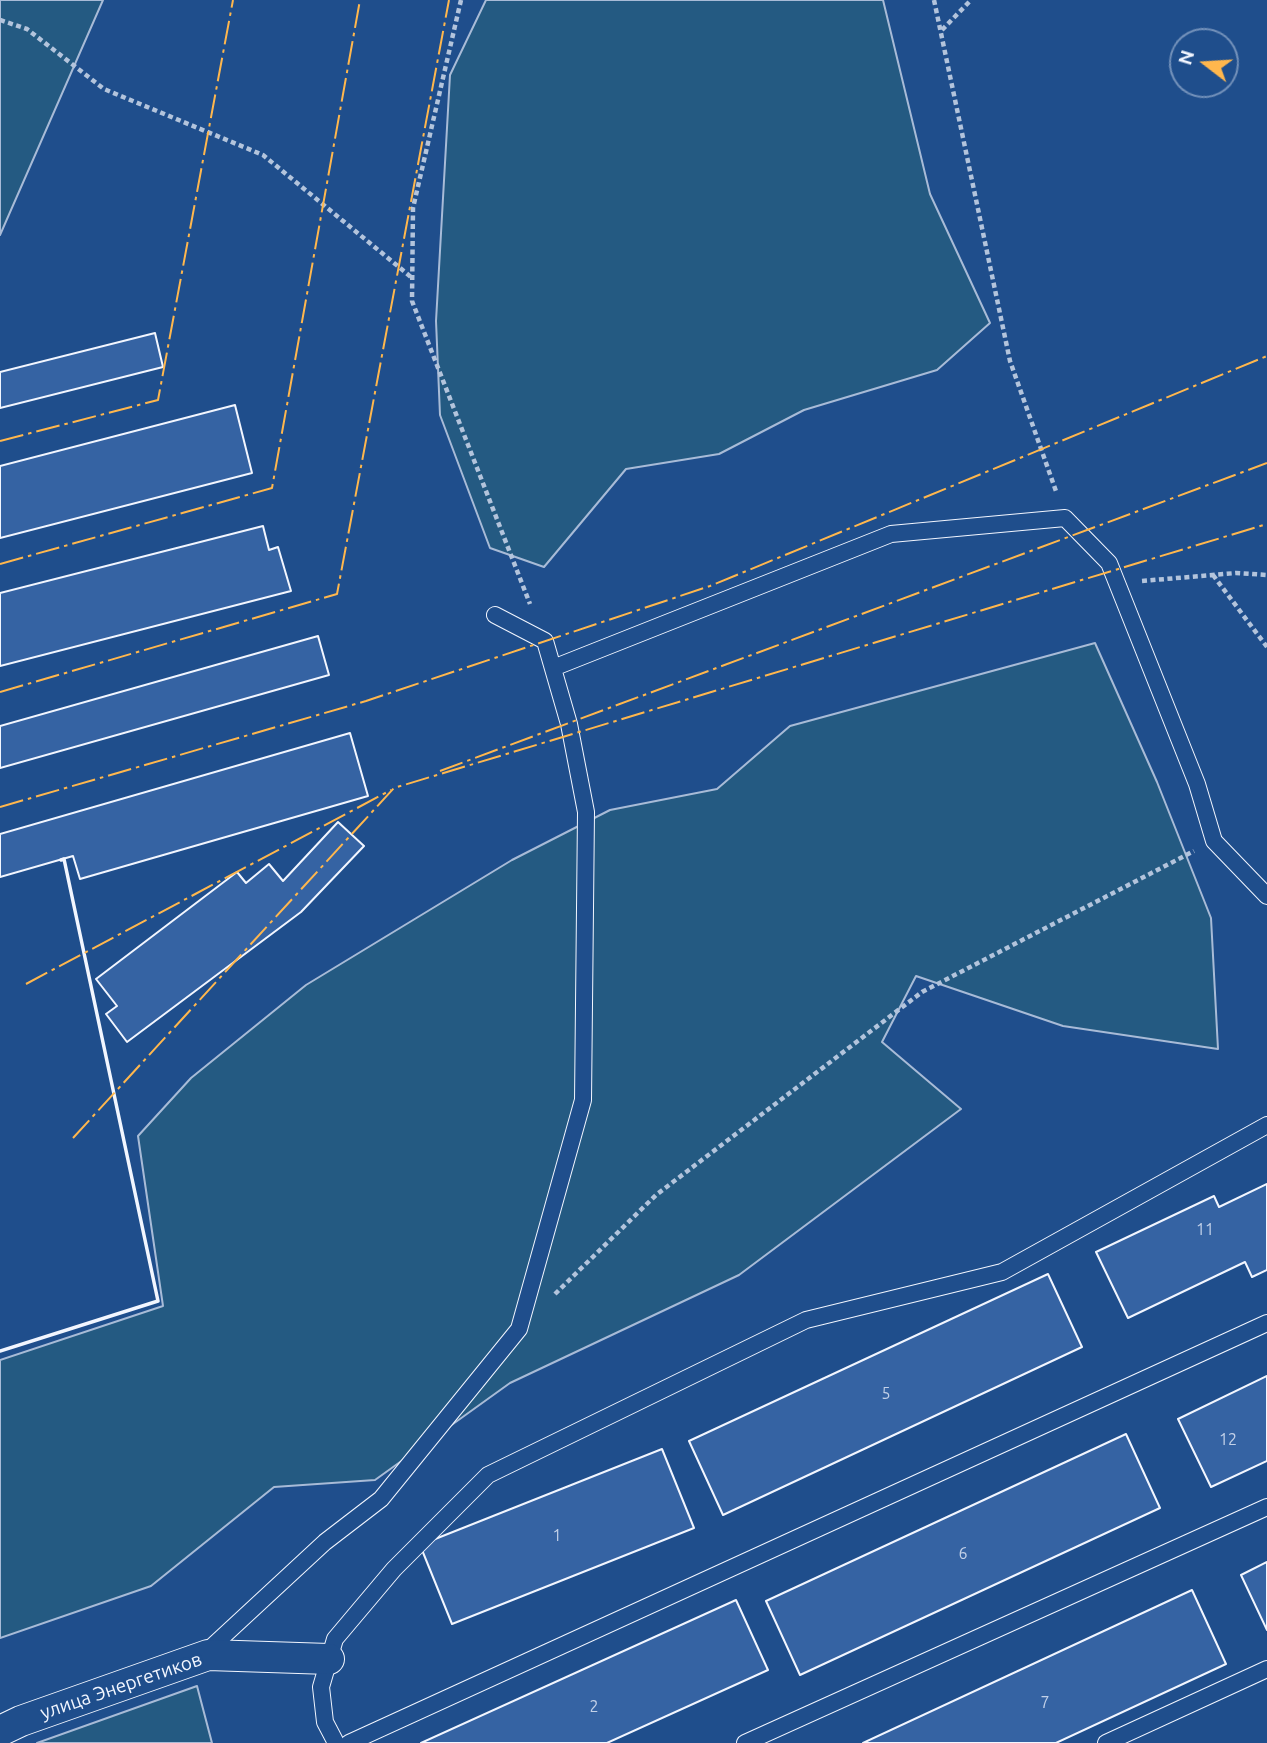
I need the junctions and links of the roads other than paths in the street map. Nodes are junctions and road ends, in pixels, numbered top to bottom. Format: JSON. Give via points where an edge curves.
{"nodes":[{"id":1,"x":495,"y":615,"type":"dead end"},
{"id":2,"x":553,"y":668,"type":"junction"},
{"id":3,"x":1267,"y":896,"type":"edge"},
{"id":4,"x":1267,"y":1125,"type":"edge"},
{"id":5,"x":1267,"y":1323,"type":"edge"},
{"id":6,"x":1267,"y":1507,"type":"edge"},
{"id":7,"x":199,"y":1659,"type":"junction"},
{"id":8,"x":330,"y":1659,"type":"junction"},
{"id":9,"x":1267,"y":1669,"type":"edge"},
{"id":10,"x":0,"y":1731,"type":"edge"},
{"id":11,"x":336,"y":1743,"type":"edge"},
{"id":12,"x":349,"y":1743,"type":"edge"},
{"id":13,"x":745,"y":1743,"type":"edge"},
{"id":14,"x":1106,"y":1743,"type":"edge"}],
"edges":[{"from":1,"to":2,"type":"lane","via":[[544,641]]},
{"from":2,"to":3,"type":"lane","via":[[891,534],[1065,518],[1109,563],[1197,784],[1214,841]]},
{"from":2,"to":7,"type":"lane","via":[[586,812],[583,1100],[519,1329],[381,1499],[325,1542]]},
{"from":4,"to":8,"type":"lane","via":[[1002,1272],[806,1320],[488,1475],[394,1569],[335,1639]]},
{"from":5,"to":12,"type":"lane"},
{"from":6,"to":13,"type":"lane"},
{"from":7,"to":8,"type":"street","name":"улица Энергетиков"},
{"from":7,"to":10,"type":"street","name":"улица Энергетиков"},
{"from":8,"to":11,"type":"lane","via":[[321,1687],[325,1722]]},
{"from":9,"to":14,"type":"lane"}]}
